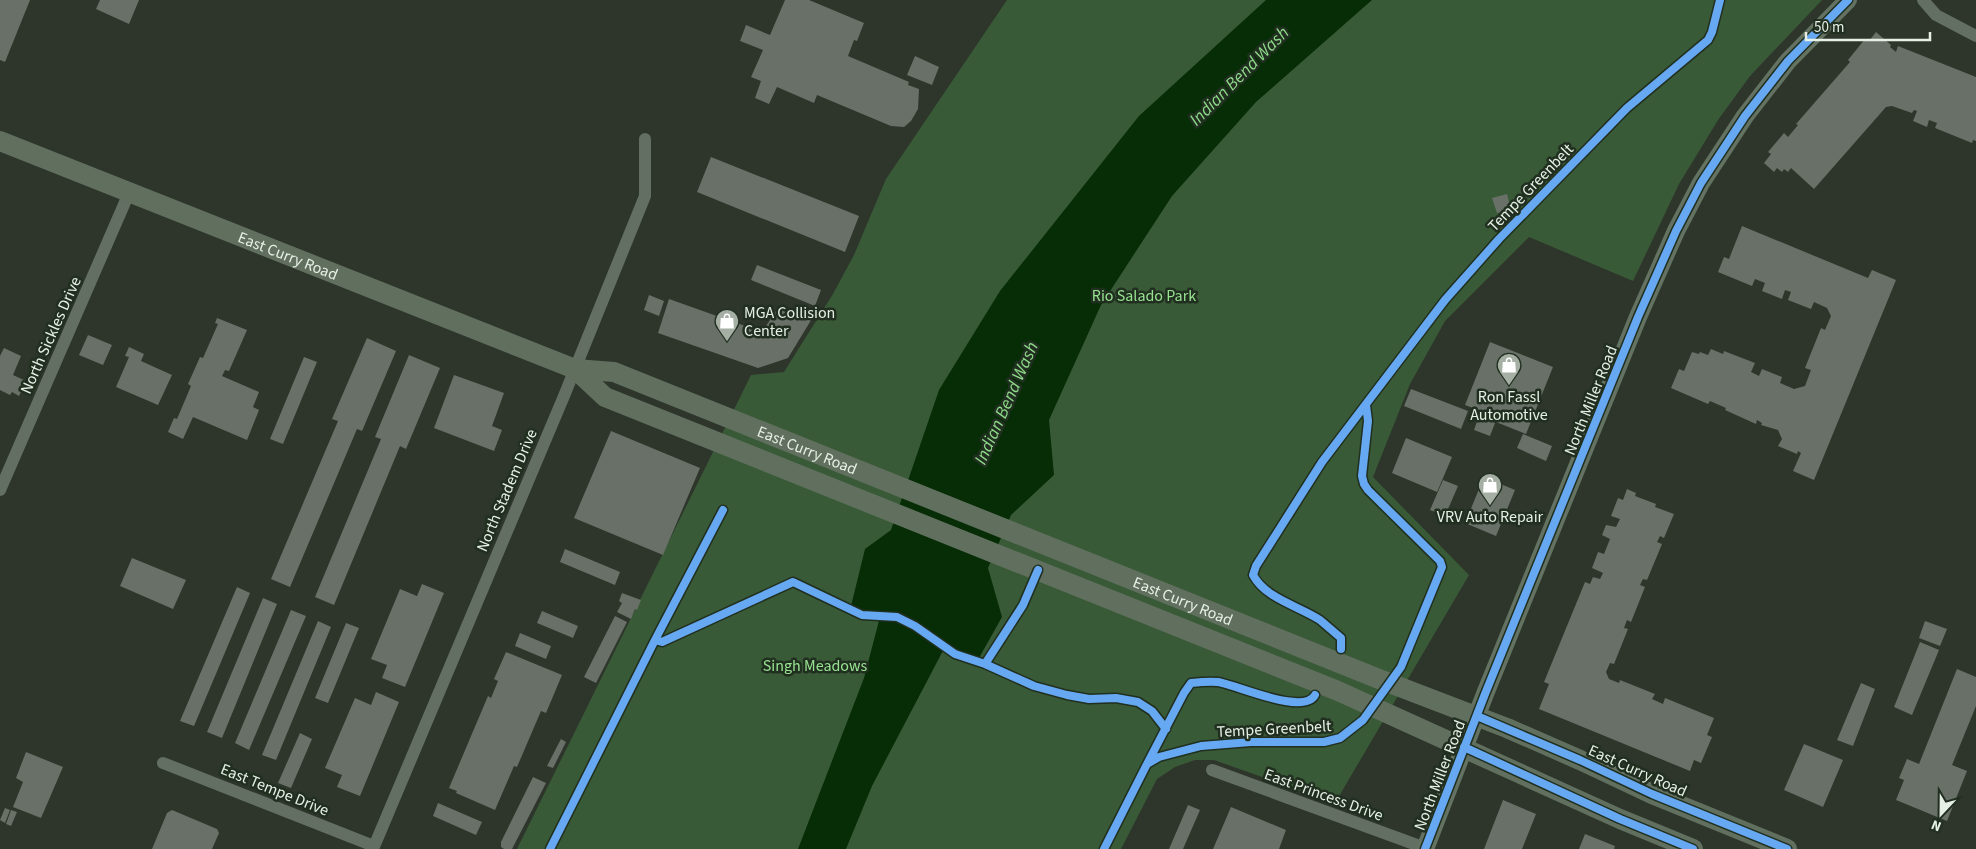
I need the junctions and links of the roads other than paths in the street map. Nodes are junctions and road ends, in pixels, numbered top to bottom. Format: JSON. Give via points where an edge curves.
{"nodes":[{"id":1,"x":1848,"y":0,"type":"edge"},
{"id":2,"x":1923,"y":0,"type":"edge"},
{"id":3,"x":1976,"y":36,"type":"edge"},
{"id":4,"x":645,"y":139,"type":"dead end"},
{"id":5,"x":0,"y":141,"type":"edge"},
{"id":6,"x":129,"y":193,"type":"junction"},
{"id":7,"x":575,"y":369,"type":"junction"},
{"id":8,"x":0,"y":490,"type":"edge"},
{"id":9,"x":1477,"y":716,"type":"junction"},
{"id":10,"x":1464,"y":747,"type":"junction"},
{"id":11,"x":164,"y":763,"type":"dead end"},
{"id":12,"x":1212,"y":770,"type":"dead end"},
{"id":13,"x":373,"y":847,"type":"edge"},
{"id":14,"x":1425,"y":849,"type":"edge"},
{"id":15,"x":1693,"y":849,"type":"edge"},
{"id":16,"x":1787,"y":849,"type":"edge"}],
"edges":[{"from":1,"to":9,"type":"street","name":"North Miller Road","via":[[1788,61],[1745,116],[1701,184],[1676,231],[1638,317]]},
{"from":2,"to":3,"type":"street","via":[[1936,15]]},
{"from":4,"to":7,"type":"street","name":"North Stadem Drive","via":[[645,196]]},
{"from":5,"to":6,"type":"main road","name":"East Curry Road"},
{"from":6,"to":7,"type":"main road","name":"East Curry Road"},
{"from":6,"to":8,"type":"street","name":"North Sickles Drive"},
{"from":7,"to":9,"type":"main road","name":"East Curry Road","via":[[614,372]]},
{"from":7,"to":10,"type":"main road","name":"East Curry Road","via":[[605,397],[1338,690]]},
{"from":7,"to":13,"type":"street","name":"North Stadem Drive"},
{"from":9,"to":10,"type":"street","name":"North Miller Road"},
{"from":9,"to":16,"type":"main road","name":"East Curry Road","via":[[1652,794]]},
{"from":10,"to":14,"type":"street","name":"North Miller Road"},
{"from":10,"to":15,"type":"main road","name":"East Curry Road"},
{"from":11,"to":13,"type":"street","name":"East Tempe Drive"},
{"from":12,"to":14,"type":"street","name":"East Princess Drive"}]}
